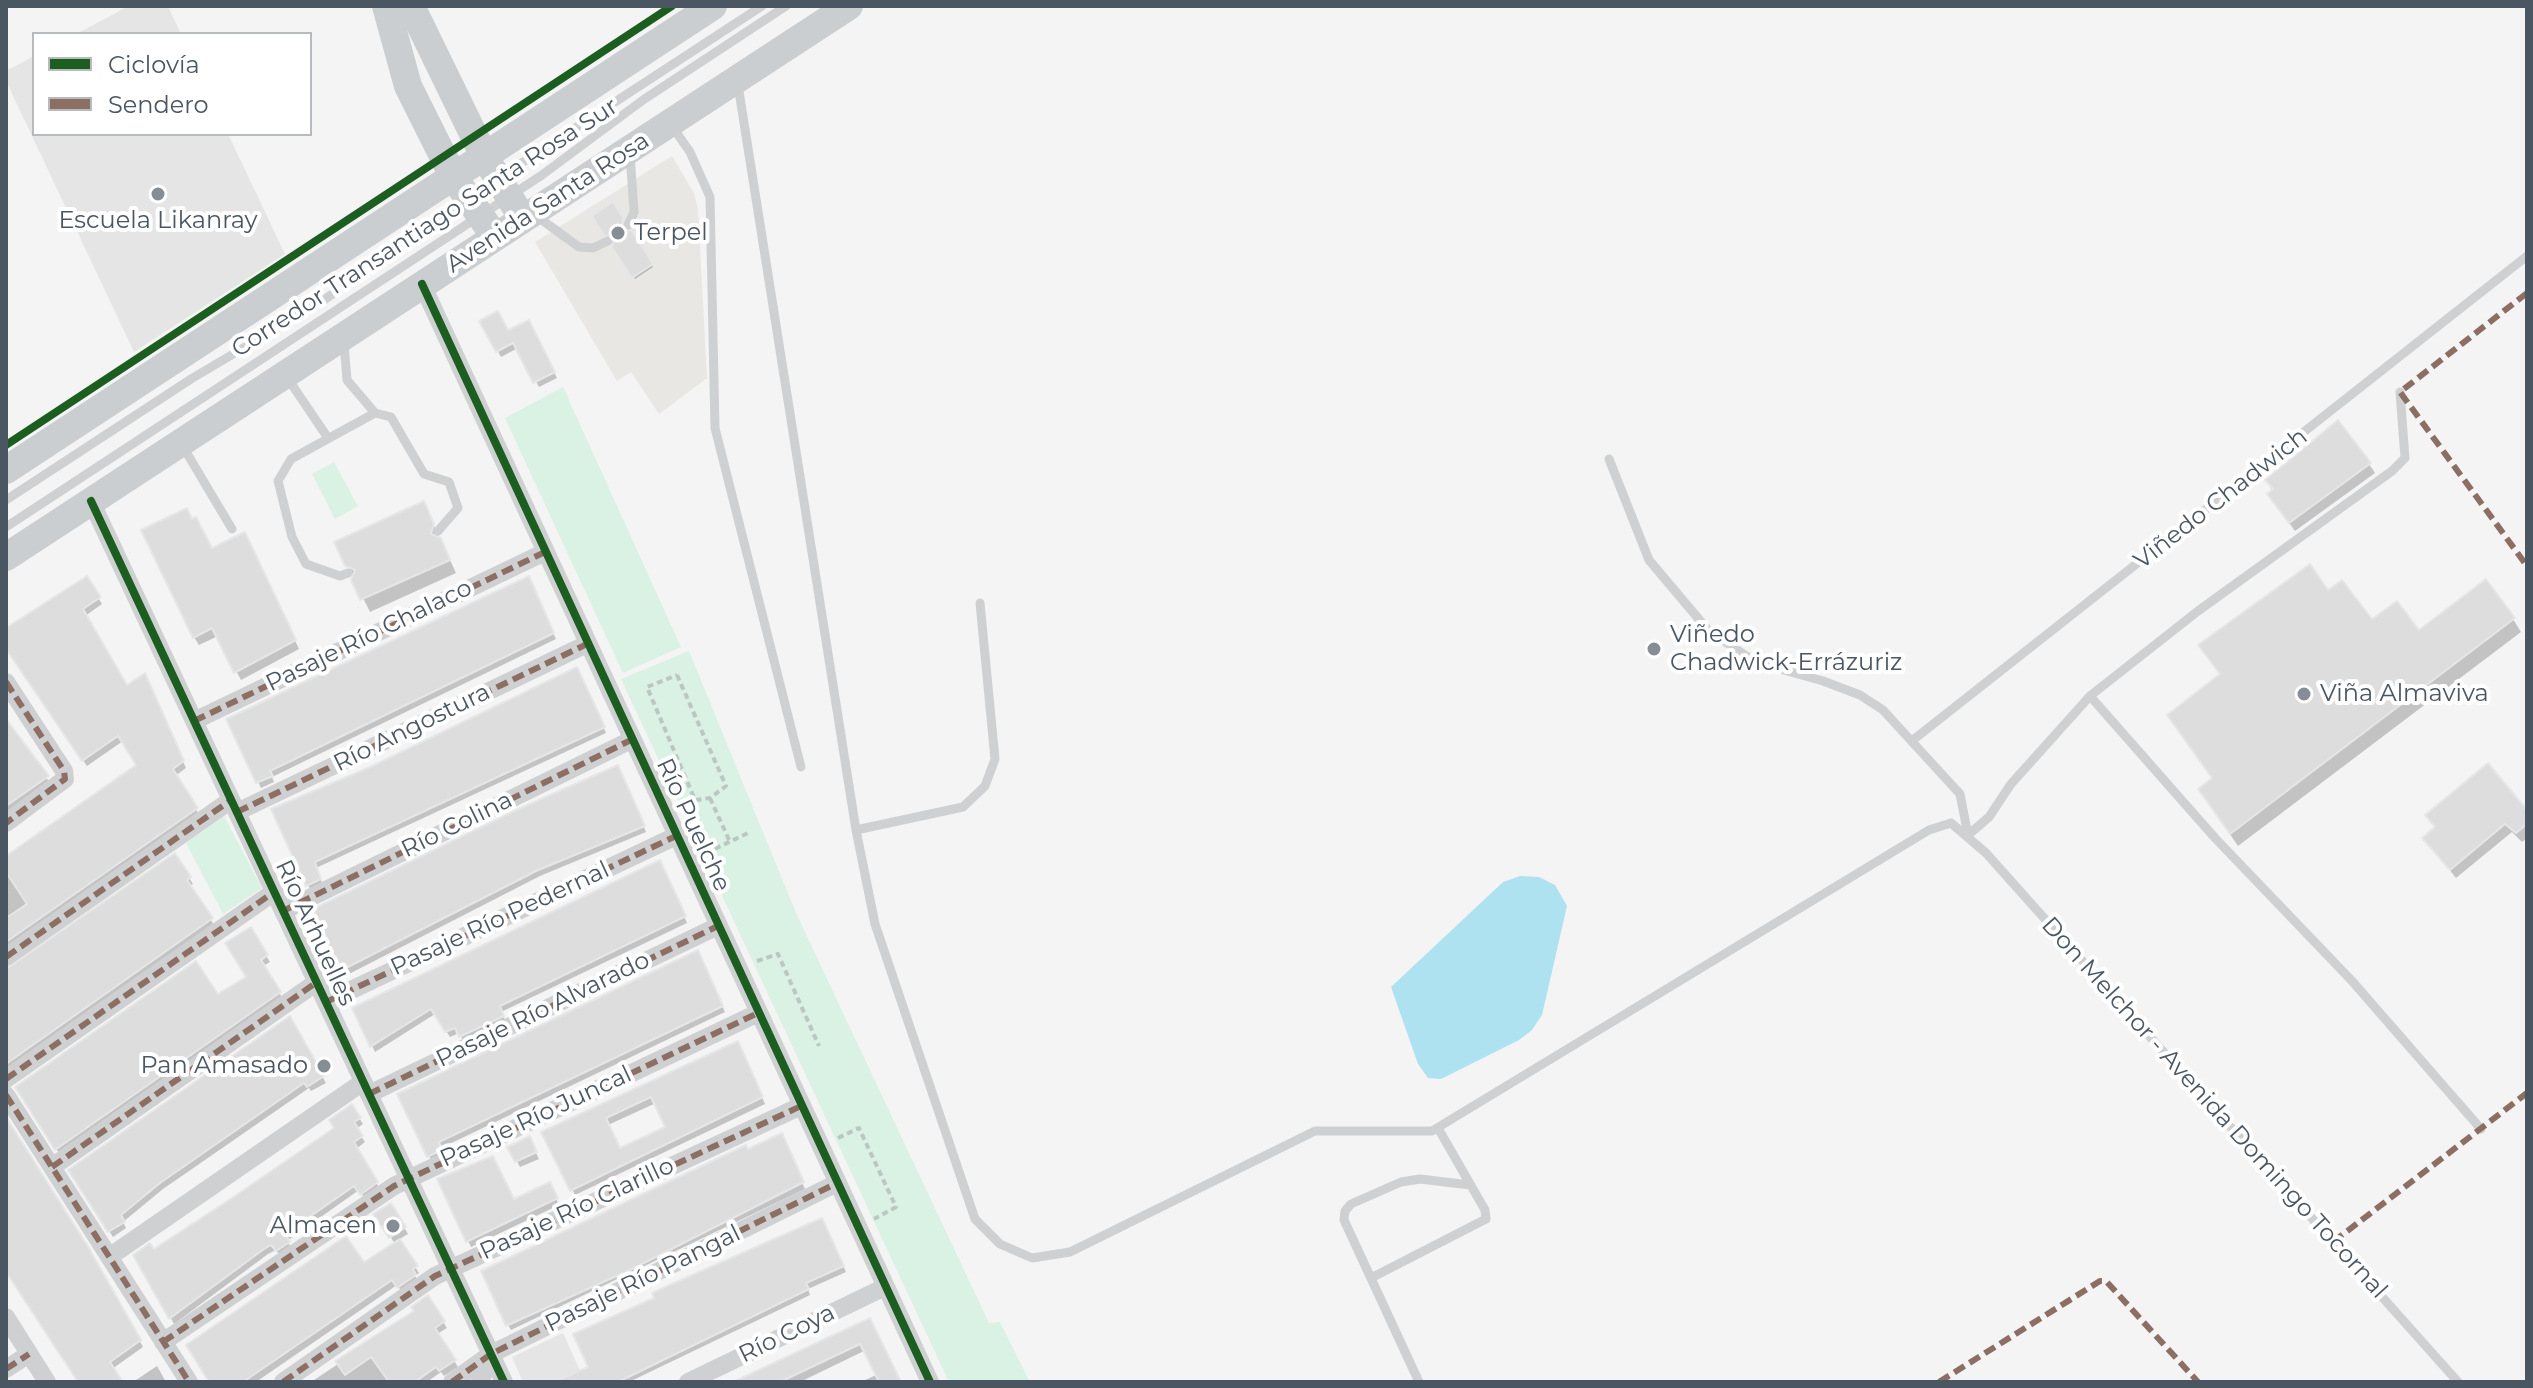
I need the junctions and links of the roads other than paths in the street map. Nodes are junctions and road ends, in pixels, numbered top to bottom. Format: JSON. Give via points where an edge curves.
{"nodes":[{"id":1,"x":386,"y":6,"type":"edge"},
{"id":2,"x":411,"y":6,"type":"edge"},
{"id":3,"x":713,"y":6,"type":"edge"},
{"id":4,"x":762,"y":6,"type":"edge"},
{"id":5,"x":786,"y":6,"type":"edge"},
{"id":6,"x":849,"y":6,"type":"edge"},
{"id":7,"x":737,"y":80,"type":"junction"},
{"id":8,"x":670,"y":124,"type":"junction"},
{"id":9,"x":630,"y":150,"type":"junction"},
{"id":10,"x":510,"y":192,"type":"junction"},
{"id":11,"x":474,"y":206,"type":"junction"},
{"id":12,"x":628,"y":225,"type":"dead end"},
{"id":13,"x":608,"y":241,"type":"dead end"},
{"id":14,"x":2527,"y":256,"type":"edge"},
{"id":15,"x":422,"y":284,"type":"junction"},
{"id":16,"x":343,"y":335,"type":"junction"},
{"id":17,"x":284,"y":374,"type":"junction"},
{"id":18,"x":2400,"y":392,"type":"dead end"},
{"id":19,"x":375,"y":413,"type":"junction"},
{"id":20,"x":328,"y":438,"type":"junction"},
{"id":21,"x":180,"y":442,"type":"junction"},
{"id":22,"x":1609,"y":459,"type":"dead end"},
{"id":23,"x":6,"y":470,"type":"edge"},
{"id":24,"x":6,"y":500,"type":"edge"},
{"id":25,"x":91,"y":501,"type":"junction"},
{"id":26,"x":6,"y":527,"type":"edge"},
{"id":27,"x":232,"y":529,"type":"dead end"},
{"id":28,"x":438,"y":531,"type":"dead end"},
{"id":29,"x":545,"y":552,"type":"junction"},
{"id":30,"x":6,"y":557,"type":"edge"},
{"id":31,"x":348,"y":573,"type":"dead end"},
{"id":32,"x":980,"y":603,"type":"dead end"},
{"id":33,"x":587,"y":644,"type":"junction"},
{"id":34,"x":6,"y":682,"type":"edge"},
{"id":35,"x":2090,"y":696,"type":"junction"},
{"id":36,"x":194,"y":721,"type":"junction"},
{"id":37,"x":631,"y":740,"type":"junction"},
{"id":38,"x":1913,"y":740,"type":"junction"},
{"id":39,"x":801,"y":767,"type":"dead end"},
{"id":40,"x":234,"y":806,"type":"junction"},
{"id":41,"x":6,"y":823,"type":"edge"},
{"id":42,"x":856,"y":830,"type":"junction"},
{"id":43,"x":1968,"y":835,"type":"junction"},
{"id":44,"x":676,"y":836,"type":"junction"},
{"id":45,"x":274,"y":892,"type":"junction"},
{"id":46,"x":283,"y":911,"type":"junction"},
{"id":47,"x":718,"y":926,"type":"junction"},
{"id":48,"x":6,"y":957,"type":"edge"},
{"id":49,"x":317,"y":982,"type":"junction"},
{"id":50,"x":326,"y":1002,"type":"junction"},
{"id":51,"x":758,"y":1013,"type":"junction"},
{"id":52,"x":6,"y":1079,"type":"edge"},
{"id":53,"x":366,"y":1088,"type":"junction"},
{"id":54,"x":6,"y":1095,"type":"edge"},
{"id":55,"x":801,"y":1106,"type":"junction"},
{"id":56,"x":1438,"y":1128,"type":"junction"},
{"id":57,"x":2481,"y":1129,"type":"dead end"},
{"id":58,"x":52,"y":1167,"type":"junction"},
{"id":59,"x":408,"y":1178,"type":"junction"},
{"id":60,"x":837,"y":1183,"type":"junction"},
{"id":61,"x":1470,"y":1185,"type":"junction"},
{"id":62,"x":109,"y":1257,"type":"junction"},
{"id":63,"x":450,"y":1268,"type":"junction"},
{"id":64,"x":1371,"y":1278,"type":"junction"},
{"id":65,"x":885,"y":1287,"type":"junction"},
{"id":66,"x":6,"y":1317,"type":"edge"},
{"id":67,"x":163,"y":1342,"type":"junction"},
{"id":68,"x":29,"y":1354,"type":"junction"},
{"id":69,"x":491,"y":1354,"type":"junction"},
{"id":70,"x":6,"y":1369,"type":"edge"},
{"id":71,"x":47,"y":1382,"type":"edge"},
{"id":72,"x":189,"y":1382,"type":"edge"},
{"id":73,"x":283,"y":1382,"type":"edge"},
{"id":74,"x":452,"y":1382,"type":"edge"},
{"id":75,"x":480,"y":1382,"type":"edge"},
{"id":76,"x":504,"y":1382,"type":"edge"},
{"id":77,"x":688,"y":1382,"type":"edge"},
{"id":78,"x":930,"y":1382,"type":"edge"},
{"id":79,"x":1419,"y":1382,"type":"edge"},
{"id":80,"x":2458,"y":1382,"type":"edge"}],
"edges":[{"from":1,"to":11,"type":"main road","via":[[408,86]]},
{"from":2,"to":10,"type":"main road"},
{"from":3,"to":10,"type":"main road","name":"Avenida Santa Rosa"},
{"from":4,"to":10,"type":"lane","name":"Corredor Transantiago Santa Rosa Sur"},
{"from":5,"to":10,"type":"lane","name":"Corredor Transantiago Santa Rosa Sur"},
{"from":6,"to":7,"type":"main road","name":"Avenida Santa Rosa"},
{"from":7,"to":8,"type":"main road","name":"Avenida Santa Rosa"},
{"from":7,"to":42,"type":"lane"},
{"from":8,"to":9,"type":"main road","name":"Avenida Santa Rosa"},
{"from":8,"to":39,"type":"lane","via":[[690,152],[710,197],[715,428]]},
{"from":9,"to":10,"type":"main road","name":"Avenida Santa Rosa"},
{"from":9,"to":12,"type":"lane","via":[[634,212]]},
{"from":10,"to":11,"type":"main road","name":"Avenida Santa Rosa"},
{"from":10,"to":11,"type":"main road","name":"Avenida Santa Rosa"},
{"from":10,"to":13,"type":"lane","via":[[579,247]]},
{"from":11,"to":15,"type":"main road","name":"Avenida Santa Rosa"},
{"from":11,"to":23,"type":"main road","name":"Avenida Santa Rosa"},
{"from":11,"to":24,"type":"lane","name":"Corredor Transantiago Santa Rosa Sur","via":[[191,379]]},
{"from":11,"to":26,"type":"lane","name":"Corredor Transantiago Santa Rosa Sur"},
{"from":14,"to":38,"type":"lane","name":"Viñedo Chadwich"},
{"from":15,"to":16,"type":"main road","name":"Avenida Santa Rosa"},
{"from":15,"to":29,"type":"street","name":"Río Puelche"},
{"from":16,"to":17,"type":"main road","name":"Avenida Santa Rosa"},
{"from":16,"to":19,"type":"lane","via":[[347,380]]},
{"from":17,"to":20,"type":"lane"},
{"from":17,"to":21,"type":"main road","name":"Avenida Santa Rosa"},
{"from":18,"to":35,"type":"lane","via":[[2405,458],[2392,471]]},
{"from":19,"to":20,"type":"lane"},
{"from":19,"to":28,"type":"lane","via":[[391,417],[424,474],[449,482],[458,508]]},
{"from":20,"to":31,"type":"lane","via":[[291,459],[278,481],[281,502],[306,564],[340,576]]},
{"from":21,"to":25,"type":"main road","name":"Avenida Santa Rosa"},
{"from":21,"to":27,"type":"lane"},
{"from":22,"to":38,"type":"lane","via":[[1649,560],[1708,630],[1755,662],[1860,695]]},
{"from":25,"to":30,"type":"main road","name":"Avenida Santa Rosa"},
{"from":25,"to":36,"type":"street","name":"Río Arhuelles"},
{"from":29,"to":33,"type":"street","name":"Río Puelche"},
{"from":29,"to":36,"type":"street","name":"Pasaje Río Chalaco"},
{"from":32,"to":42,"type":"lane","via":[[995,759],[985,786],[963,807]]},
{"from":33,"to":37,"type":"street","name":"Río Puelche"},
{"from":33,"to":40,"type":"street","name":"Río Angostura"},
{"from":34,"to":41,"type":"street","via":[[65,779]]},
{"from":35,"to":43,"type":"lane"},
{"from":35,"to":57,"type":"lane"},
{"from":36,"to":40,"type":"street","name":"Río Arhuelles"},
{"from":37,"to":44,"type":"street","name":"Río Puelche"},
{"from":37,"to":46,"type":"street","name":"Río Colina"},
{"from":38,"to":43,"type":"lane","via":[[1960,794]]},
{"from":40,"to":45,"type":"street","name":"Río Arhuelles"},
{"from":40,"to":48,"type":"street","name":"Río Angostura"},
{"from":42,"to":56,"type":"lane","via":[[875,924],[975,1219],[1013,1251],[1032,1258],[1070,1252],[1315,1131],[1415,1133]]},
{"from":43,"to":56,"type":"lane","via":[[1951,823],[1929,830]]},
{"from":43,"to":80,"type":"lane","name":"Don Melchor - Avenida Domingo Tocornal"},
{"from":44,"to":47,"type":"street","name":"Río Puelche"},
{"from":44,"to":50,"type":"street","name":"Pasaje Río Pedernal"},
{"from":45,"to":46,"type":"street","name":"Río Arhuelles"},
{"from":45,"to":52,"type":"street"},
{"from":46,"to":49,"type":"street","name":"Río Arhuelles"},
{"from":47,"to":51,"type":"street","name":"Río Puelche"},
{"from":47,"to":53,"type":"street","name":"Pasaje Río Alvarado"},
{"from":49,"to":50,"type":"street","name":"Río Arhuelles"},
{"from":49,"to":58,"type":"street"},
{"from":50,"to":53,"type":"street","name":"Río Arhuelles"},
{"from":51,"to":55,"type":"street","name":"Río Puelche"},
{"from":51,"to":59,"type":"street","name":"Pasaje Río Juncal"},
{"from":53,"to":59,"type":"street","name":"Río Arhuelles"},
{"from":53,"to":62,"type":"street","name":"Pasaje Río Alvarado"},
{"from":54,"to":58,"type":"street"},
{"from":55,"to":60,"type":"street","name":"Río Puelche"},
{"from":55,"to":63,"type":"street","name":"Pasaje Río Clarillo"},
{"from":56,"to":61,"type":"lane"},
{"from":58,"to":62,"type":"street"},
{"from":59,"to":63,"type":"street","name":"Río Arhuelles"},
{"from":59,"to":67,"type":"street","name":"Pasaje Río Juncal"},
{"from":60,"to":65,"type":"street","name":"Río Puelche"},
{"from":60,"to":69,"type":"street","name":"Pasaje Río Pangal"},
{"from":61,"to":64,"type":"lane","via":[[1486,1219]]},
{"from":61,"to":64,"type":"lane","via":[[1401,1182],[1351,1204],[1344,1220]]},
{"from":62,"to":67,"type":"street"},
{"from":63,"to":69,"type":"street","name":"Río Arhuelles"},
{"from":63,"to":73,"type":"street","name":"Pasaje Río Clarillo"},
{"from":64,"to":79,"type":"lane"},
{"from":65,"to":77,"type":"street","name":"Río Coya"},
{"from":65,"to":78,"type":"street","name":"Río Puelche"},
{"from":66,"to":68,"type":"street"},
{"from":67,"to":72,"type":"street"},
{"from":68,"to":70,"type":"street"},
{"from":68,"to":71,"type":"street"},
{"from":69,"to":74,"type":"street","name":"Pasaje Río Pangal"},
{"from":69,"to":75,"type":"street"},
{"from":69,"to":76,"type":"street","name":"Río Arhuelles"}]}
